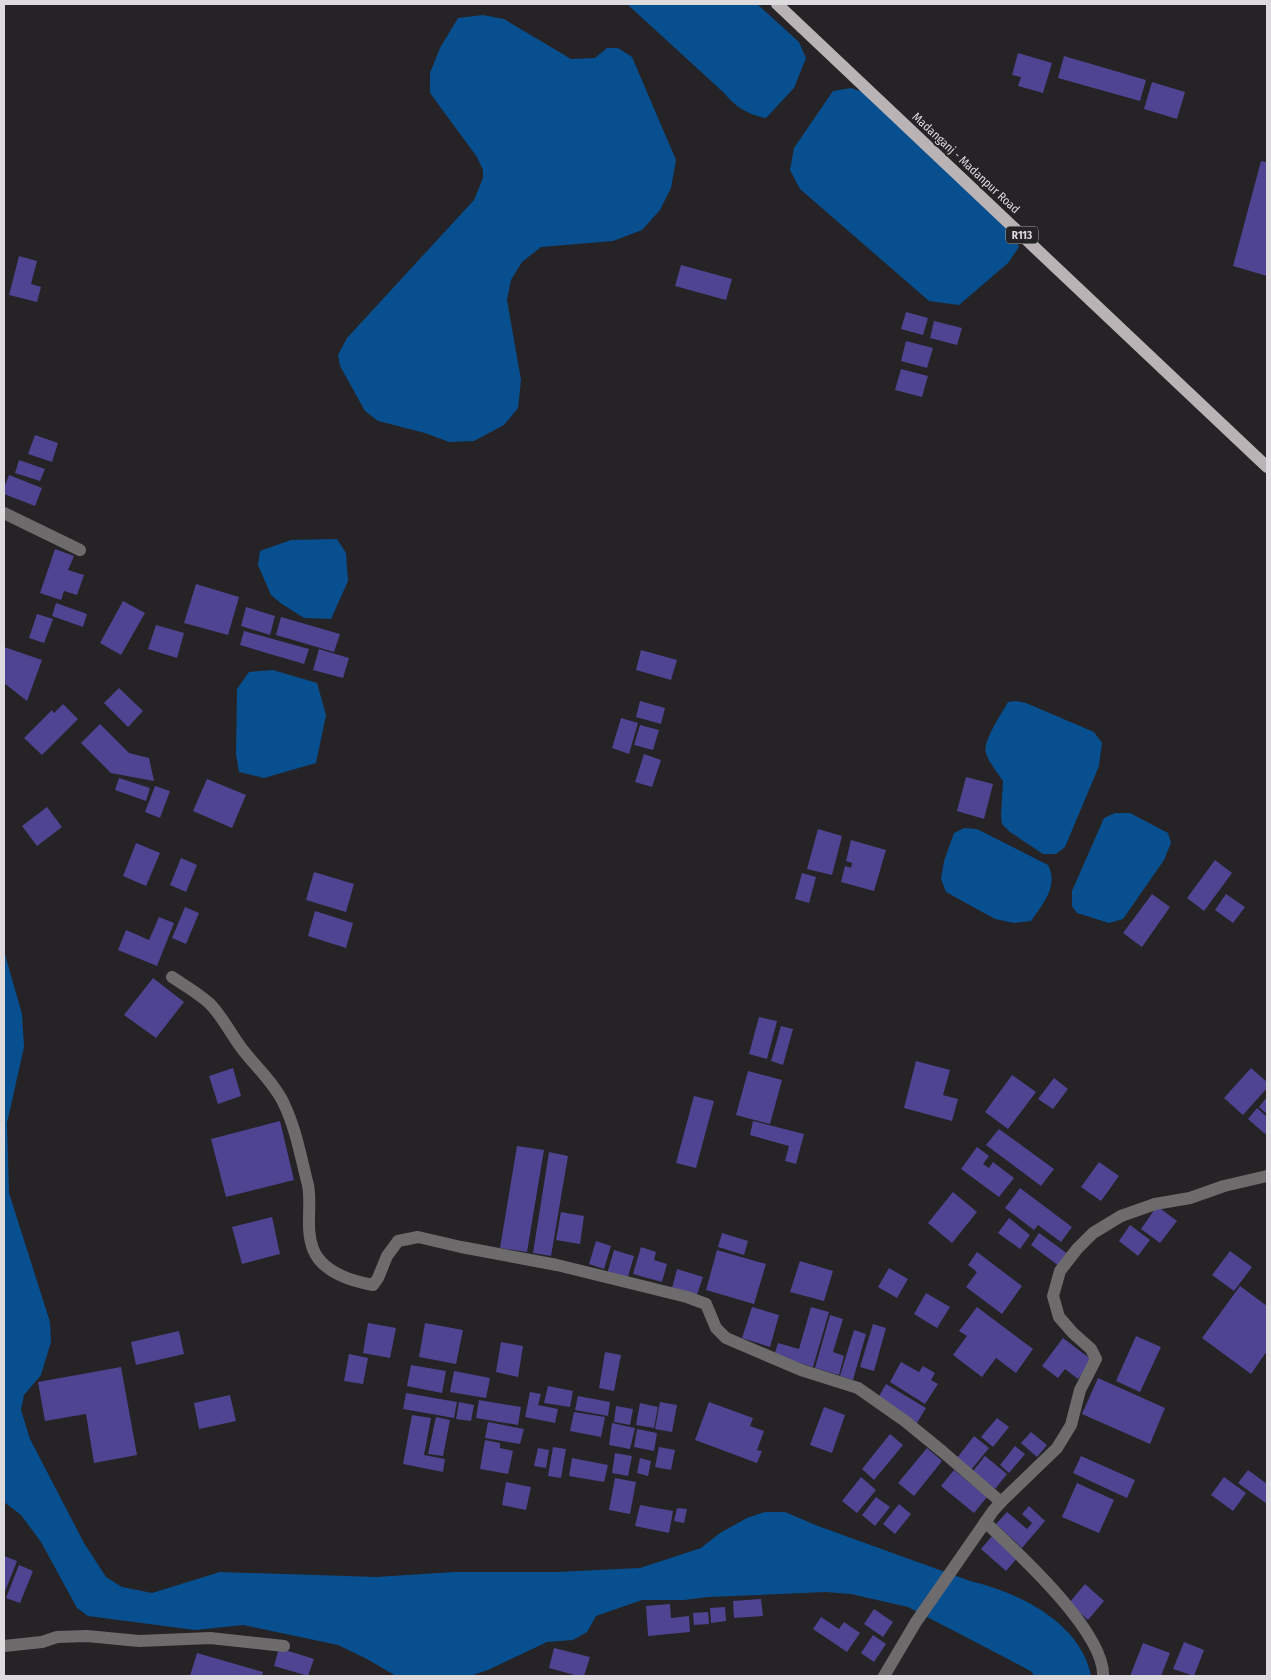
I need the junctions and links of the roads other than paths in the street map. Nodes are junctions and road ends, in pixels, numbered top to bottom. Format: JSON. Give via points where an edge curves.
{"nodes":[{"id":1,"x":777,"y":4,"type":"edge"},
{"id":2,"x":1267,"y":467,"type":"edge"},
{"id":3,"x":4,"y":513,"type":"edge"},
{"id":4,"x":80,"y":550,"type":"dead end"},
{"id":5,"x":172,"y":977,"type":"dead end"},
{"id":6,"x":1267,"y":1176,"type":"edge"},
{"id":7,"x":1001,"y":1502,"type":"junction"},
{"id":8,"x":985,"y":1522,"type":"junction"},
{"id":9,"x":4,"y":1646,"type":"edge"},
{"id":10,"x":284,"y":1646,"type":"dead end"},
{"id":11,"x":884,"y":1676,"type":"edge"},
{"id":12,"x":1103,"y":1676,"type":"edge"}],
"edges":[{"from":1,"to":2,"type":"main road","name":"Madanganj - Madanpur Road","number":"R113"},
{"from":3,"to":4,"type":"street"},
{"from":5,"to":7,"type":"street","via":[[210,1004],[284,1103],[299,1147],[308,1189],[309,1233],[313,1250],[335,1273],[373,1285],[398,1240],[418,1237],[557,1265],[687,1297],[706,1304],[716,1328],[726,1338],[802,1370],[858,1388],[905,1421]]},
{"from":6,"to":7,"type":"street","via":[[1190,1198],[1155,1204],[1121,1216],[1093,1233],[1077,1249],[1060,1271],[1053,1296],[1059,1317],[1091,1349],[1096,1359],[1080,1390],[1071,1425],[1057,1448]]},
{"from":7,"to":8,"type":"street"},
{"from":8,"to":11,"type":"street","via":[[916,1622]]},
{"from":8,"to":12,"type":"street","via":[[1041,1577],[1085,1627],[1099,1652]]},
{"from":9,"to":10,"type":"street","via":[[57,1637],[86,1636],[139,1641],[210,1638]]}]}
